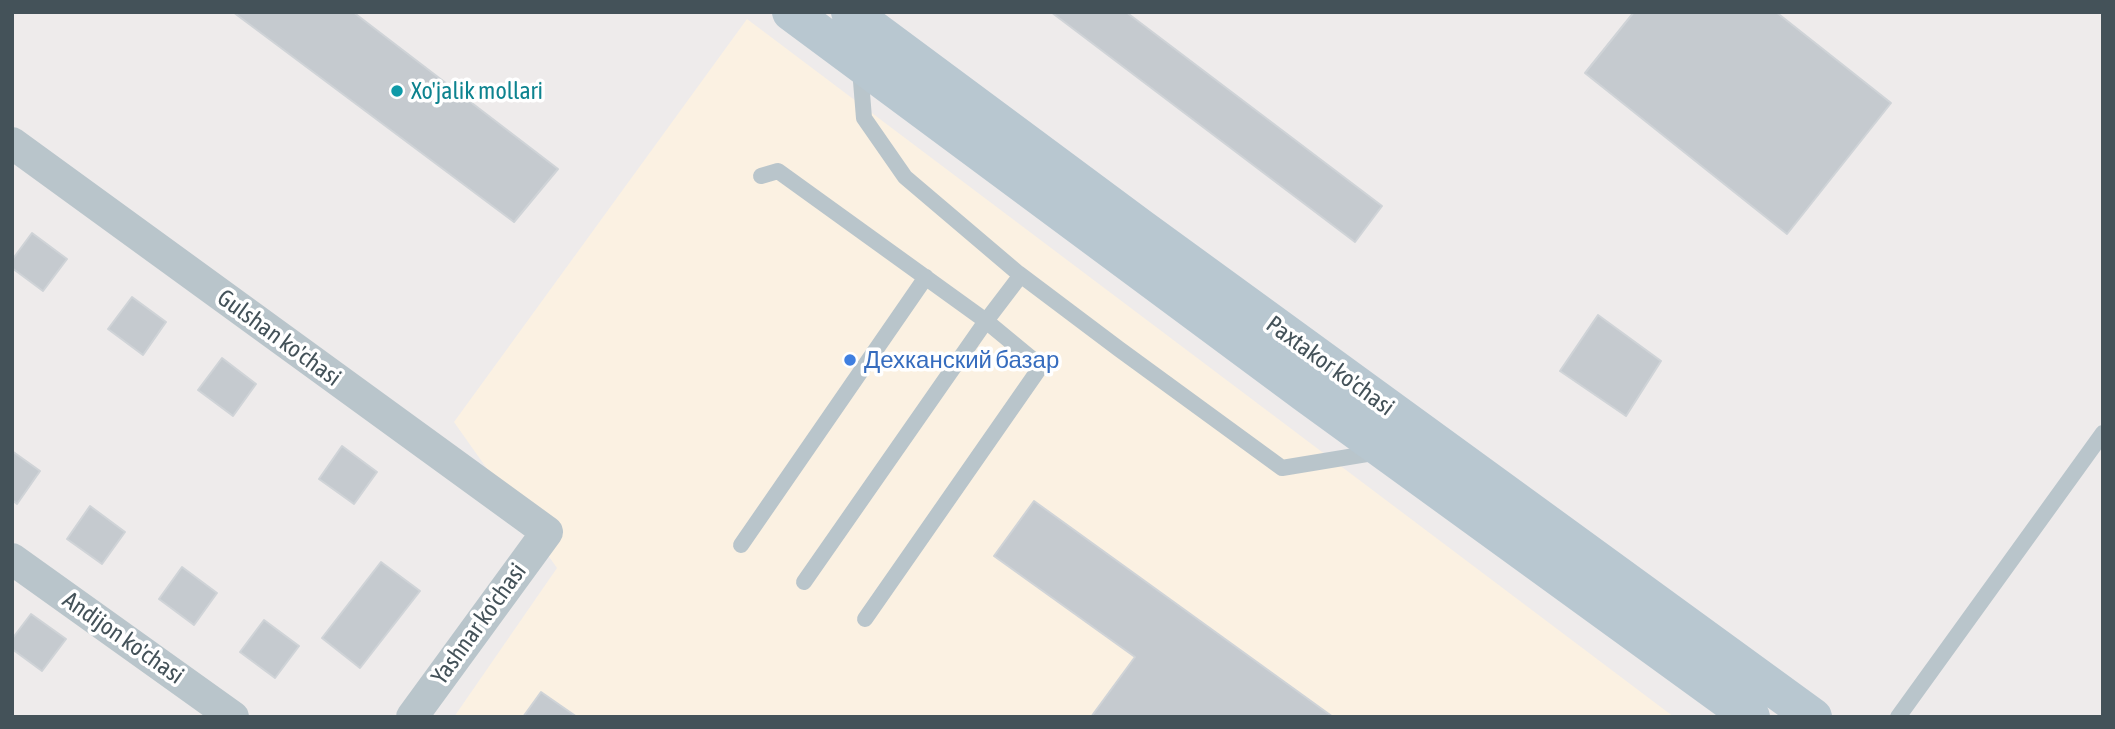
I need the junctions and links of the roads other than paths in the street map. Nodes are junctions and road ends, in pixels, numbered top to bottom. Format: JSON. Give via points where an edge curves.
{"nodes":[{"id":1,"x":791,"y":12,"type":"edge"},
{"id":2,"x":850,"y":12,"type":"edge"},
{"id":3,"x":860,"y":63,"type":"junction"},
{"id":4,"x":12,"y":143,"type":"edge"},
{"id":5,"x":761,"y":176,"type":"dead end"},
{"id":6,"x":1021,"y":275,"type":"junction"},
{"id":7,"x":926,"y":277,"type":"junction"},
{"id":8,"x":986,"y":321,"type":"junction"},
{"id":9,"x":2103,"y":433,"type":"edge"},
{"id":10,"x":1385,"y":452,"type":"junction"},
{"id":11,"x":547,"y":532,"type":"joint"},
{"id":12,"x":741,"y":545,"type":"dead end"},
{"id":13,"x":12,"y":559,"type":"edge"},
{"id":14,"x":804,"y":582,"type":"dead end"},
{"id":15,"x":865,"y":619,"type":"dead end"},
{"id":16,"x":233,"y":717,"type":"edge"},
{"id":17,"x":412,"y":717,"type":"edge"},
{"id":18,"x":1751,"y":717,"type":"edge"},
{"id":19,"x":1813,"y":717,"type":"edge"},
{"id":20,"x":1898,"y":717,"type":"edge"}],
"edges":[{"from":1,"to":3,"type":"main road","name":"Paxtakor ko'chasi"},
{"from":2,"to":19,"type":"main road","name":"Paxtakor ko'chasi"},
{"from":3,"to":6,"type":"lane","via":[[864,118],[905,177]]},
{"from":3,"to":10,"type":"main road","name":"Paxtakor ko'chasi"},
{"from":4,"to":11,"type":"street","name":"Gulshan ko'chasi"},
{"from":5,"to":7,"type":"lane","via":[[778,170]]},
{"from":6,"to":8,"type":"lane"},
{"from":6,"to":10,"type":"lane","via":[[1282,468]]},
{"from":7,"to":8,"type":"lane"},
{"from":7,"to":12,"type":"lane"},
{"from":8,"to":14,"type":"lane"},
{"from":8,"to":15,"type":"lane","via":[[1032,359],[1037,372]]},
{"from":9,"to":20,"type":"lane"},
{"from":10,"to":18,"type":"main road","name":"Paxtakor ko'chasi"},
{"from":11,"to":17,"type":"street","name":"Yashnar ko'chasi"},
{"from":13,"to":16,"type":"street","name":"Andijon ko'chasi"}]}
